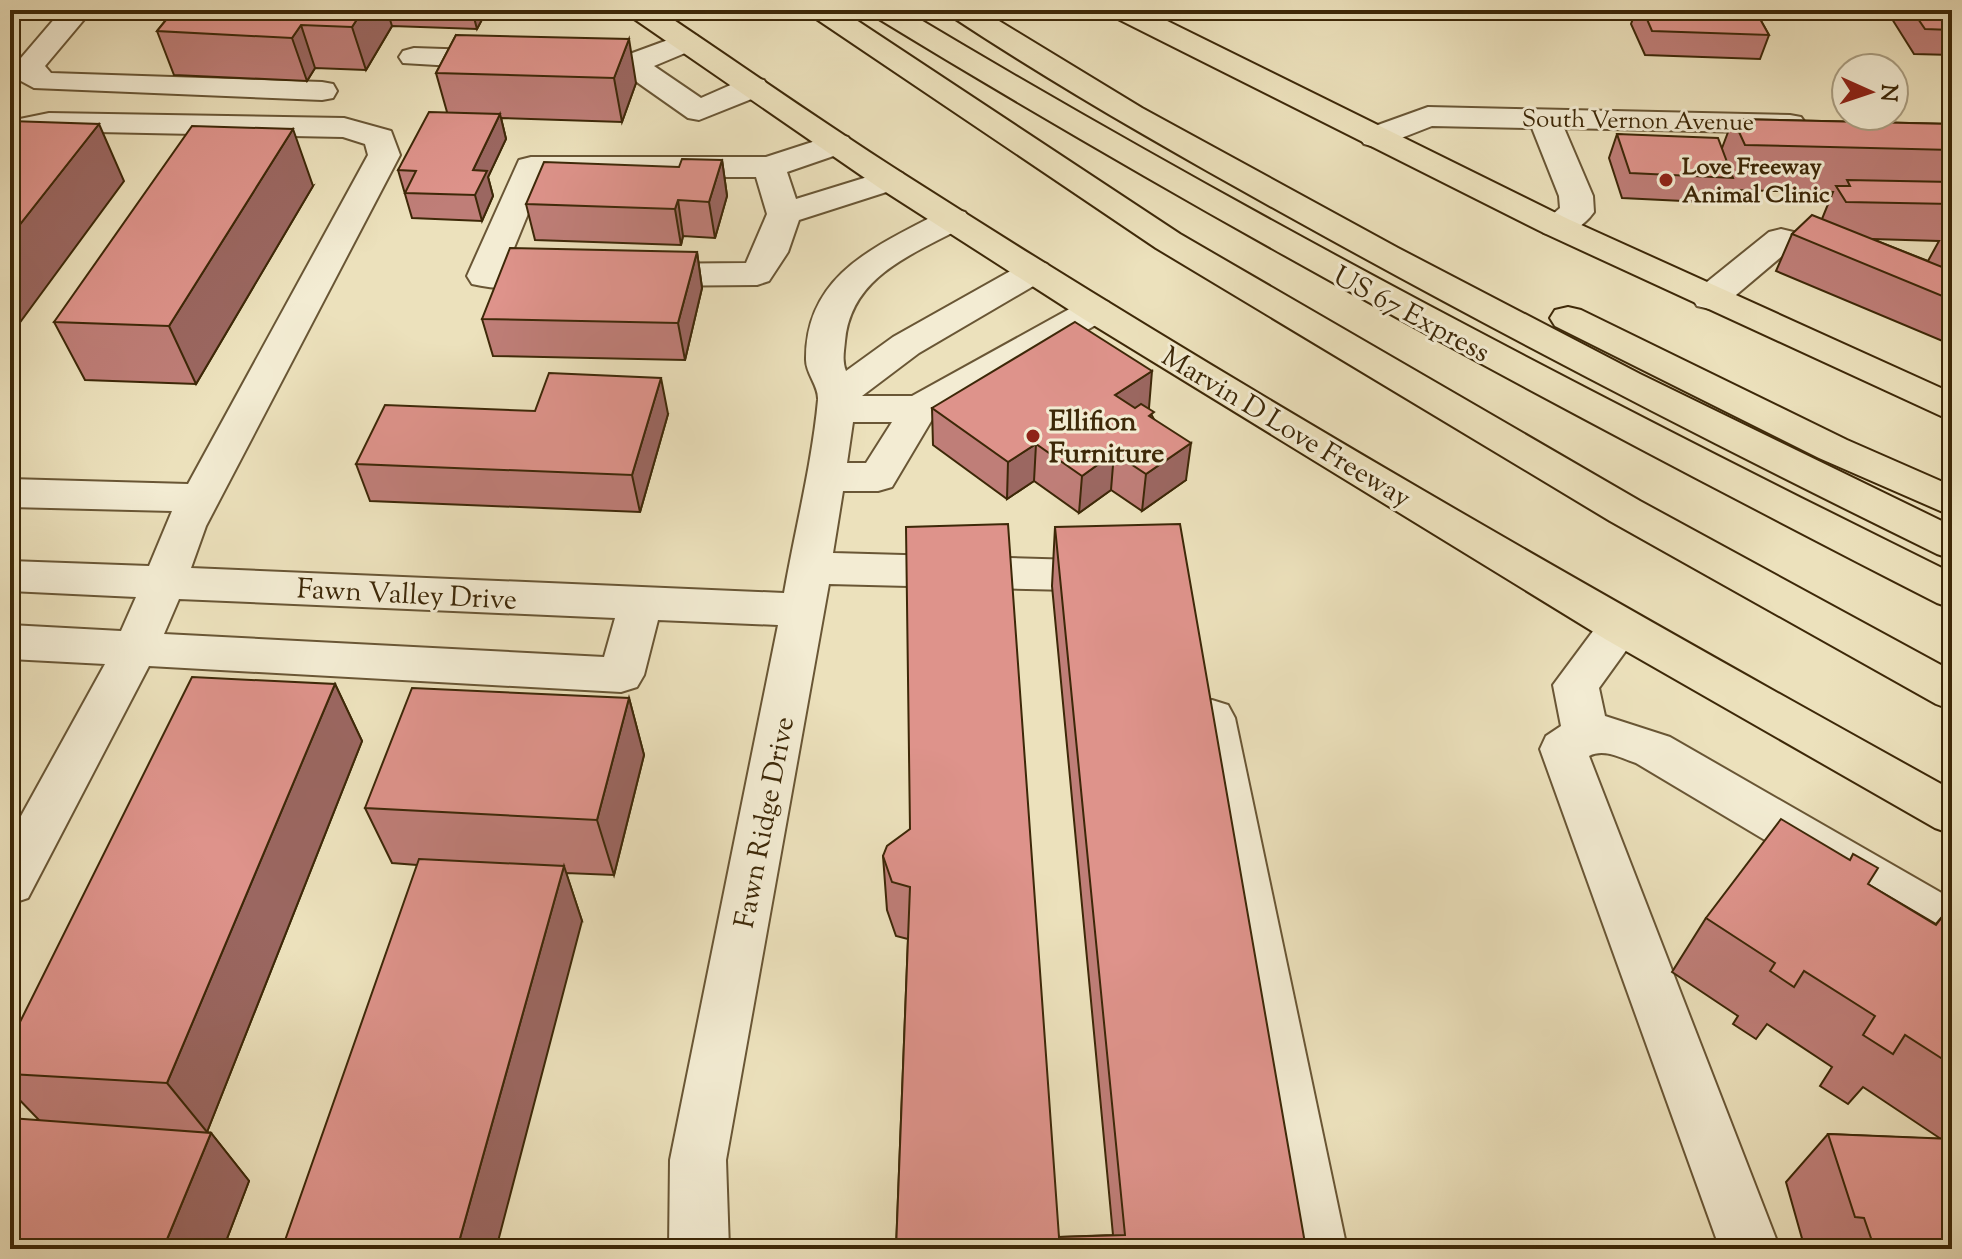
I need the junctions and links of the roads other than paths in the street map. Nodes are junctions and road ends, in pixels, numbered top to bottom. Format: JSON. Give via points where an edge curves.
{"nodes":[{"id":1,"x":78,"y":10,"type":"edge"},
{"id":2,"x":640,"y":10,"type":"edge"},
{"id":3,"x":822,"y":10,"type":"edge"},
{"id":4,"x":884,"y":10,"type":"edge"},
{"id":5,"x":961,"y":10,"type":"edge"},
{"id":6,"x":1122,"y":10,"type":"edge"},
{"id":7,"x":687,"y":42,"type":"junction"},
{"id":8,"x":414,"y":57,"type":"dead end"},
{"id":9,"x":160,"y":60,"type":"dead end"},
{"id":10,"x":631,"y":64,"type":"junction"},
{"id":11,"x":141,"y":85,"type":"junction"},
{"id":12,"x":753,"y":87,"type":"junction"},
{"id":13,"x":322,"y":91,"type":"dead end"},
{"id":14,"x":1543,"y":117,"type":"junction"},
{"id":15,"x":1826,"y":125,"type":"edge"},
{"id":16,"x":10,"y":131,"type":"edge"},
{"id":17,"x":1375,"y":137,"type":"junction"},
{"id":18,"x":837,"y":144,"type":"junction"},
{"id":19,"x":769,"y":167,"type":"junction"},
{"id":20,"x":1245,"y":178,"type":"junction"},
{"id":21,"x":890,"y":180,"type":"junction"},
{"id":22,"x":784,"y":214,"type":"junction"},
{"id":23,"x":953,"y":219,"type":"junction"},
{"id":24,"x":1556,"y":226,"type":"junction"},
{"id":25,"x":1035,"y":271,"type":"junction"},
{"id":26,"x":1710,"y":298,"type":"junction"},
{"id":27,"x":1952,"y":298,"type":"edge"},
{"id":28,"x":1095,"y":310,"type":"junction"},
{"id":29,"x":837,"y":403,"type":"junction"},
{"id":30,"x":1952,"y":408,"type":"edge"},
{"id":31,"x":919,"y":409,"type":"junction"},
{"id":32,"x":825,"y":477,"type":"junction"},
{"id":33,"x":10,"y":493,"type":"edge"},
{"id":34,"x":201,"y":498,"type":"junction"},
{"id":35,"x":1952,"y":502,"type":"edge"},
{"id":36,"x":1952,"y":544,"type":"edge"},
{"id":37,"x":10,"y":576,"type":"edge"},
{"id":38,"x":1158,"y":578,"type":"edge"},
{"id":39,"x":167,"y":583,"type":"junction"},
{"id":40,"x":807,"y":589,"type":"junction"},
{"id":41,"x":1952,"y":592,"type":"edge"},
{"id":42,"x":641,"y":604,"type":"junction"},
{"id":43,"x":1621,"y":627,"type":"junction"},
{"id":44,"x":10,"y":642,"type":"edge"},
{"id":45,"x":135,"y":647,"type":"junction"},
{"id":46,"x":1204,"y":674,"type":"edge"},
{"id":47,"x":1952,"y":692,"type":"edge"},
{"id":48,"x":1586,"y":734,"type":"junction"},
{"id":49,"x":1952,"y":814,"type":"edge"},
{"id":50,"x":10,"y":883,"type":"edge"},
{"id":51,"x":1952,"y":925,"type":"edge"},
{"id":52,"x":699,"y":1249,"type":"edge"},
{"id":53,"x":1317,"y":1249,"type":"edge"},
{"id":54,"x":1750,"y":1249,"type":"edge"}],
"edges":[{"from":1,"to":11,"type":"street","via":[[30,65],[32,75],[45,82]]},
{"from":2,"to":7,"type":"main road","name":"Marvin D Love Freeway"},
{"from":3,"to":47,"type":"main road","via":[[1168,241],[1625,511]]},
{"from":4,"to":41,"type":"main road","name":"US 67 Express","via":[[1196,196],[1401,309]]},
{"from":5,"to":20,"type":"main road","via":[[1038,61]]},
{"from":6,"to":17,"type":"main road"},
{"from":7,"to":10,"type":"street"},
{"from":7,"to":12,"type":"main road","name":"Marvin D Love Freeway"},
{"from":8,"to":10,"type":"street"},
{"from":9,"to":11,"type":"street"},
{"from":10,"to":12,"type":"street","via":[[699,111]]},
{"from":11,"to":13,"type":"street"},
{"from":12,"to":18,"type":"main road","name":"Marvin D Love Freeway"},
{"from":14,"to":15,"type":"street","name":"South Vernon Avenue"},
{"from":14,"to":17,"type":"street","name":"South Vernon Avenue","via":[[1428,116]]},
{"from":14,"to":24,"type":"street","via":[[1576,196],[1577,212]]},
{"from":16,"to":34,"type":"street","via":[[49,122],[344,128],[380,138],[384,155]]},
{"from":17,"to":24,"type":"main road"},
{"from":18,"to":19,"type":"street"},
{"from":18,"to":21,"type":"main road","name":"Marvin D Love Freeway"},
{"from":19,"to":22,"type":"street"},
{"from":19,"to":22,"type":"street","via":[[531,167],[485,276],[757,274]]},
{"from":20,"to":35,"type":"main road","via":[[1467,268]]},
{"from":20,"to":36,"type":"main road","via":[[1441,286]]},
{"from":21,"to":22,"type":"street"},
{"from":21,"to":23,"type":"main road","name":"Marvin D Love Freeway"},
{"from":23,"to":25,"type":"main road","name":"Marvin D Love Freeway"},
{"from":23,"to":29,"type":"street","name":"Fawn Ridge Drive","via":[[876,261],[842,291],[828,327],[824,363]]},
{"from":24,"to":26,"type":"main road"},
{"from":25,"to":28,"type":"main road","name":"Marvin D Love Freeway"},
{"from":25,"to":29,"type":"street","via":[[906,345]]},
{"from":26,"to":27,"type":"street","via":[[1781,239],[1823,249]]},
{"from":26,"to":30,"type":"main road"},
{"from":28,"to":31,"type":"street"},
{"from":28,"to":43,"type":"main road","name":"Marvin D Love Freeway"},
{"from":29,"to":31,"type":"street"},
{"from":29,"to":32,"type":"street","name":"Fawn Ridge Drive"},
{"from":31,"to":32,"type":"street","via":[[878,477]]},
{"from":32,"to":40,"type":"street","name":"Fawn Ridge Drive"},
{"from":33,"to":34,"type":"street"},
{"from":34,"to":39,"type":"street","via":[[185,526]]},
{"from":37,"to":39,"type":"street","name":"Fawn Valley Drive"},
{"from":38,"to":40,"type":"street","name":"Fawn Valley Drive"},
{"from":39,"to":42,"type":"street","name":"Fawn Valley Drive"},
{"from":39,"to":45,"type":"street"},
{"from":40,"to":42,"type":"street","name":"Fawn Valley Drive"},
{"from":40,"to":52,"type":"street","name":"Fawn Ridge Drive","via":[[698,1160]]},
{"from":42,"to":45,"type":"street","via":[[621,675]]},
{"from":43,"to":48,"type":"street","via":[[1576,685]]},
{"from":43,"to":49,"type":"main road","name":"Marvin D Love Freeway"},
{"from":44,"to":45,"type":"street"},
{"from":45,"to":50,"type":"street"},
{"from":46,"to":53,"type":"street"},
{"from":48,"to":51,"type":"street","via":[[1612,735],[1653,750]]},
{"from":48,"to":54,"type":"street","via":[[1563,749]]}]}
